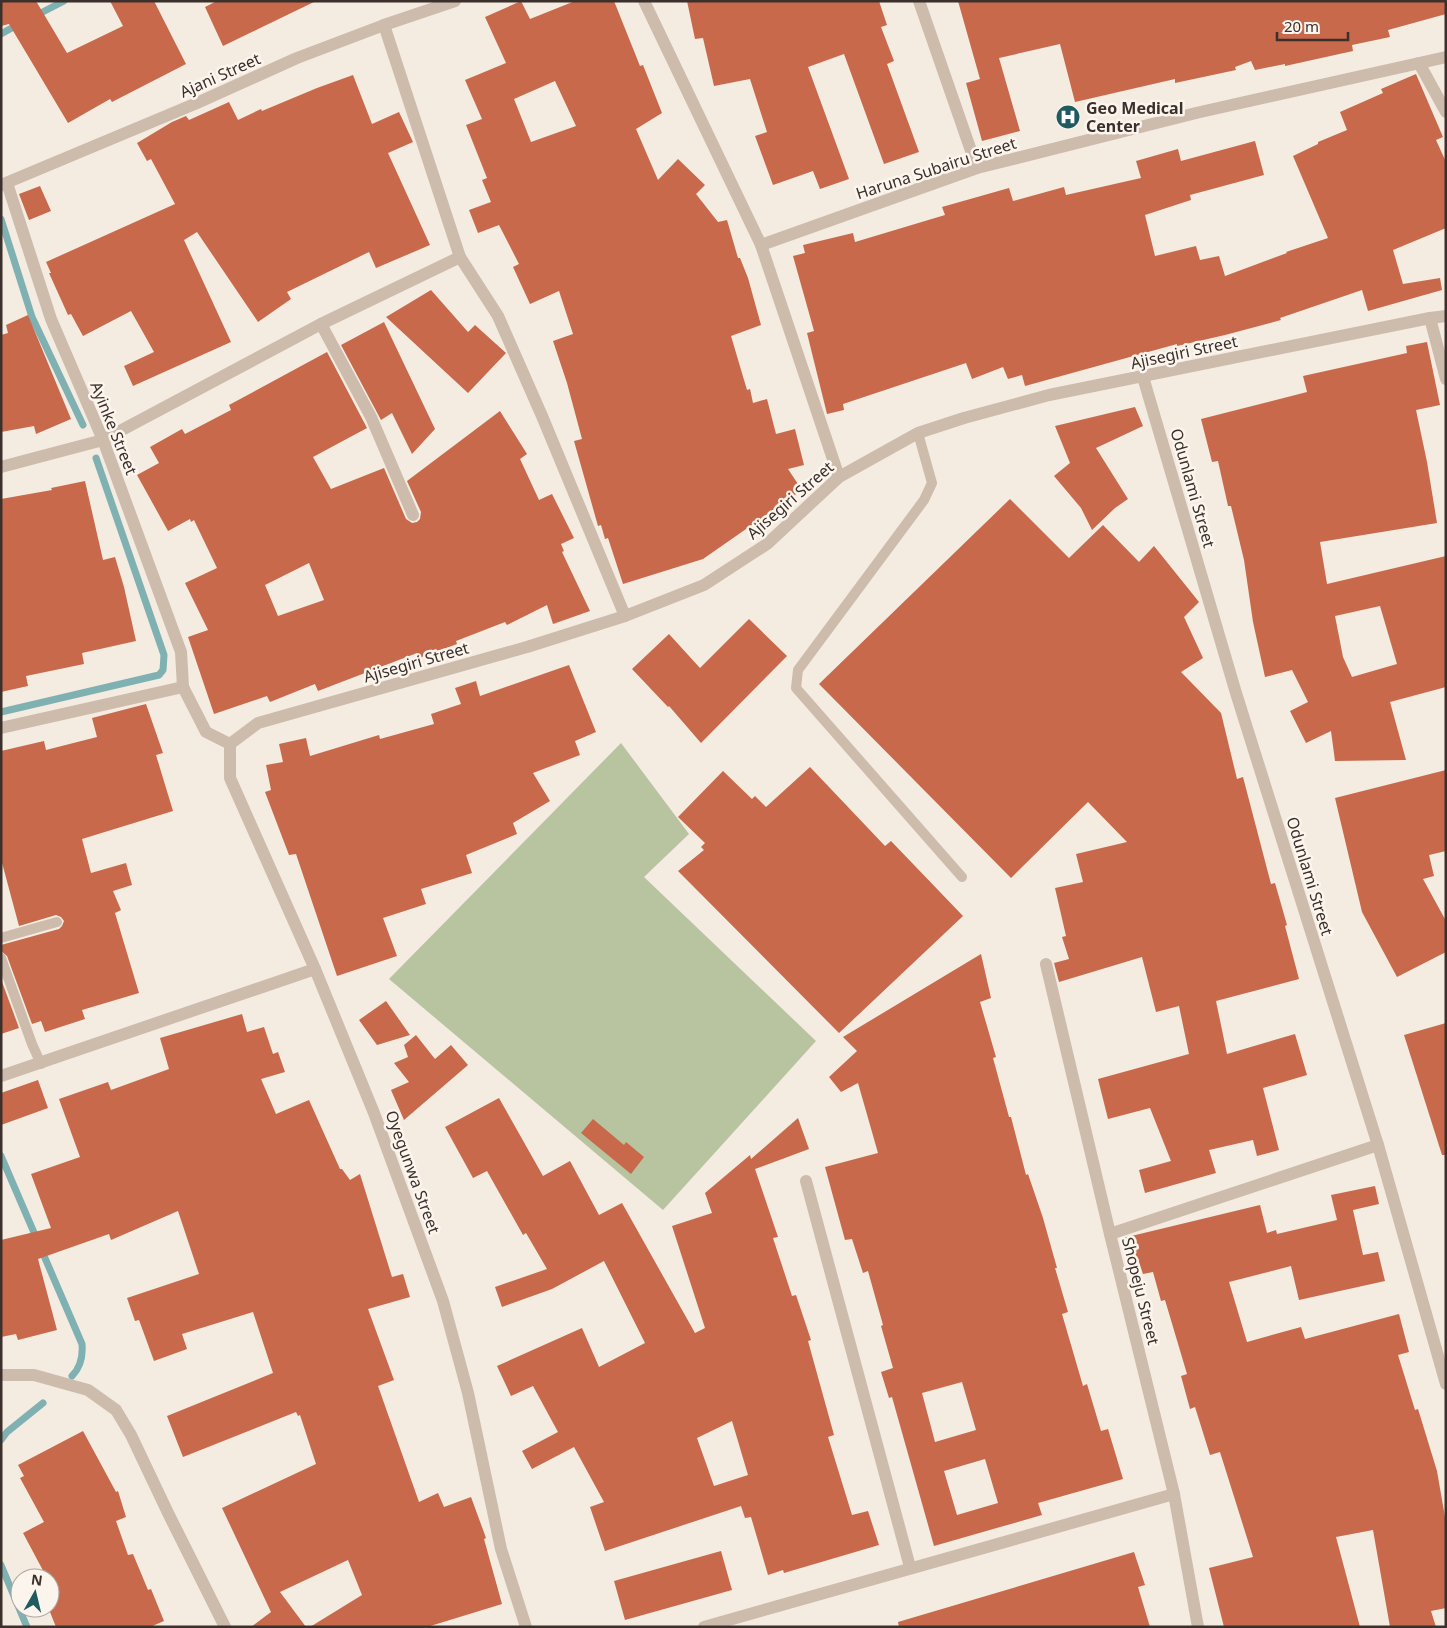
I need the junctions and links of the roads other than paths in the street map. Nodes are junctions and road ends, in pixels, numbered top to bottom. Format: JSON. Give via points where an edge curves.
{"nodes":[{"id":1,"x":456,"y":1,"type":"edge"},
{"id":2,"x":644,"y":1,"type":"edge"},
{"id":3,"x":919,"y":1,"type":"edge"},
{"id":4,"x":384,"y":25,"type":"junction"},
{"id":5,"x":1446,"y":57,"type":"edge"},
{"id":6,"x":1419,"y":63,"type":"junction"},
{"id":7,"x":1446,"y":112,"type":"edge"},
{"id":8,"x":977,"y":168,"type":"junction"},
{"id":9,"x":4,"y":184,"type":"edge"},
{"id":10,"x":762,"y":245,"type":"junction"},
{"id":11,"x":460,"y":257,"type":"junction"},
{"id":12,"x":1446,"y":316,"type":"edge"},
{"id":13,"x":1430,"y":318,"type":"junction"},
{"id":14,"x":322,"y":324,"type":"junction"},
{"id":15,"x":1143,"y":377,"type":"junction"},
{"id":16,"x":1446,"y":380,"type":"edge"},
{"id":17,"x":918,"y":432,"type":"junction"},
{"id":18,"x":103,"y":440,"type":"junction"},
{"id":19,"x":1,"y":467,"type":"edge"},
{"id":20,"x":839,"y":477,"type":"junction"},
{"id":21,"x":413,"y":515,"type":"dead end"},
{"id":22,"x":625,"y":616,"type":"junction"},
{"id":23,"x":183,"y":687,"type":"junction"},
{"id":24,"x":1,"y":728,"type":"edge"},
{"id":25,"x":230,"y":744,"type":"junction"},
{"id":26,"x":962,"y":877,"type":"dead end"},
{"id":27,"x":56,"y":922,"type":"dead end"},
{"id":28,"x":1,"y":938,"type":"edge"},
{"id":29,"x":1,"y":958,"type":"edge"},
{"id":30,"x":1046,"y":964,"type":"dead end"},
{"id":31,"x":314,"y":970,"type":"junction"},
{"id":32,"x":41,"y":1064,"type":"junction"},
{"id":33,"x":1,"y":1076,"type":"edge"},
{"id":34,"x":1378,"y":1145,"type":"junction"},
{"id":35,"x":806,"y":1181,"type":"dead end"},
{"id":36,"x":1110,"y":1234,"type":"junction"},
{"id":37,"x":1,"y":1375,"type":"edge"},
{"id":38,"x":1446,"y":1384,"type":"edge"},
{"id":39,"x":1174,"y":1494,"type":"junction"},
{"id":40,"x":910,"y":1567,"type":"junction"},
{"id":41,"x":225,"y":1627,"type":"edge"},
{"id":42,"x":526,"y":1627,"type":"edge"},
{"id":43,"x":704,"y":1627,"type":"edge"},
{"id":44,"x":1198,"y":1627,"type":"edge"}],
"edges":[{"from":1,"to":4,"type":"street","name":"Ajani Street"},
{"from":2,"to":10,"type":"street"},
{"from":3,"to":8,"type":"street"},
{"from":4,"to":9,"type":"street","name":"Ajani Street","via":[[297,58]]},
{"from":4,"to":11,"type":"street"},
{"from":5,"to":6,"type":"street","name":"Haruna Subairu Street"},
{"from":6,"to":7,"type":"street"},
{"from":6,"to":8,"type":"street","name":"Haruna Subairu Street","via":[[1196,113]]},
{"from":8,"to":10,"type":"street","name":"Haruna Subairu Street"},
{"from":9,"to":18,"type":"street","name":"Ayinke Street","via":[[51,319]]},
{"from":10,"to":20,"type":"street"},
{"from":11,"to":14,"type":"street"},
{"from":11,"to":22,"type":"street","via":[[498,316]]},
{"from":12,"to":13,"type":"street","name":"Ajisegiri Street"},
{"from":13,"to":15,"type":"street","name":"Ajisegiri Street"},
{"from":13,"to":16,"type":"street"},
{"from":14,"to":18,"type":"street"},
{"from":14,"to":21,"type":"street","via":[[371,417]]},
{"from":15,"to":17,"type":"street","name":"Ajisegiri Street","via":[[1049,396]]},
{"from":15,"to":34,"type":"street","name":"Odunlami Street","via":[[1236,693]]},
{"from":17,"to":20,"type":"street","name":"Ajisegiri Street"},
{"from":17,"to":26,"type":"lane","via":[[932,483],[924,500],[798,670],[796,688]]},
{"from":18,"to":19,"type":"street"},
{"from":18,"to":23,"type":"street","name":"Ayinke Street","via":[[181,652]]},
{"from":20,"to":22,"type":"street","name":"Ajisegiri Street","via":[[767,544],[704,585]]},
{"from":22,"to":25,"type":"street","name":"Ajisegiri Street","via":[[258,723]]},
{"from":23,"to":24,"type":"street"},
{"from":23,"to":25,"type":"street","via":[[206,732]]},
{"from":25,"to":31,"type":"street","name":"Oyegunwa Street","via":[[230,778]]},
{"from":27,"to":28,"type":"lane"},
{"from":29,"to":32,"type":"lane"},
{"from":30,"to":36,"type":"street","name":"Shopeju Street"},
{"from":31,"to":32,"type":"street"},
{"from":31,"to":42,"type":"street","name":"Oyegunwa Street","via":[[374,1113],[443,1301],[468,1393],[501,1549]]},
{"from":32,"to":33,"type":"street"},
{"from":34,"to":36,"type":"street"},
{"from":34,"to":38,"type":"street","name":"Odunlami Street"},
{"from":35,"to":40,"type":"street"},
{"from":36,"to":39,"type":"street","name":"Shopeju Street"},
{"from":37,"to":41,"type":"street","via":[[34,1375],[88,1390],[116,1410]]},
{"from":39,"to":40,"type":"street"},
{"from":39,"to":44,"type":"street","name":"Shopeju Street"},
{"from":40,"to":43,"type":"street"}]}
